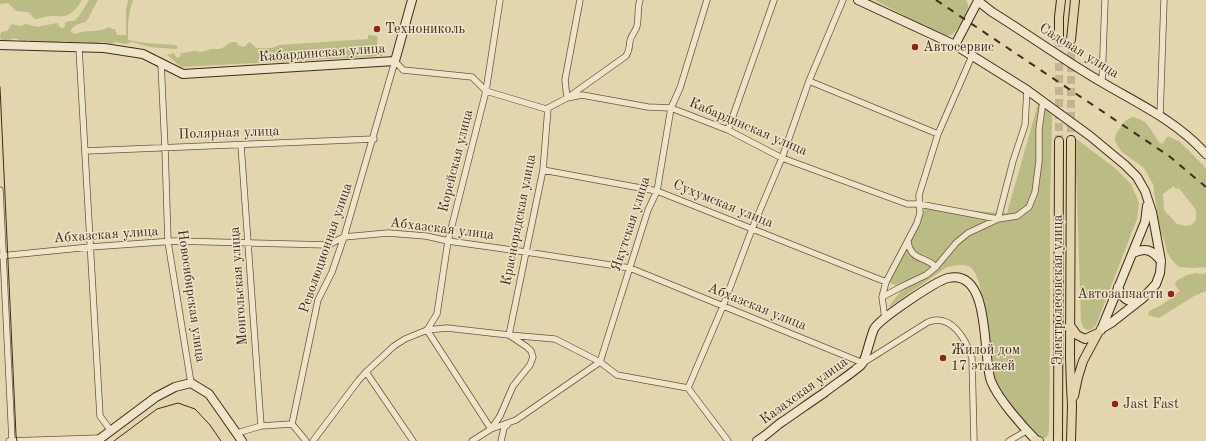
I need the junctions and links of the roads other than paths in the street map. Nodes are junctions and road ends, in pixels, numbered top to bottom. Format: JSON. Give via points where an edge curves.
{"nodes":[{"id":1,"x":412,"y":0,"type":"edge"},
{"id":2,"x":500,"y":0,"type":"edge"},
{"id":3,"x":580,"y":0,"type":"edge"},
{"id":4,"x":640,"y":0,"type":"edge"},
{"id":5,"x":707,"y":0,"type":"edge"},
{"id":6,"x":774,"y":0,"type":"edge"},
{"id":7,"x":843,"y":0,"type":"edge"},
{"id":8,"x":858,"y":0,"type":"edge"},
{"id":9,"x":978,"y":0,"type":"edge"},
{"id":10,"x":1061,"y":0,"type":"edge"},
{"id":11,"x":1074,"y":0,"type":"edge"},
{"id":12,"x":1105,"y":0,"type":"edge"},
{"id":13,"x":1164,"y":0,"type":"edge"},
{"id":14,"x":1059,"y":39,"type":"tunnel mouth"},
{"id":15,"x":1071,"y":40,"type":"tunnel mouth"},
{"id":16,"x":0,"y":45,"type":"edge"},
{"id":17,"x":955,"y":45,"type":"junction"},
{"id":18,"x":79,"y":48,"type":"junction"},
{"id":19,"x":972,"y":56,"type":"junction"},
{"id":20,"x":395,"y":61,"type":"junction"},
{"id":21,"x":161,"y":62,"type":"junction"},
{"id":22,"x":810,"y":81,"type":"junction"},
{"id":23,"x":1102,"y":82,"type":"junction"},
{"id":24,"x":1027,"y":90,"type":"junction"},
{"id":25,"x":486,"y":91,"type":"junction"},
{"id":26,"x":567,"y":98,"type":"junction"},
{"id":27,"x":1043,"y":102,"type":"junction"},
{"id":28,"x":548,"y":108,"type":"junction"},
{"id":29,"x":671,"y":108,"type":"junction"},
{"id":30,"x":1160,"y":116,"type":"junction"},
{"id":31,"x":728,"y":130,"type":"junction"},
{"id":32,"x":938,"y":134,"type":"junction"},
{"id":33,"x":374,"y":139,"type":"junction"},
{"id":34,"x":1071,"y":140,"type":"tunnel mouth"},
{"id":35,"x":1059,"y":141,"type":"tunnel mouth"},
{"id":36,"x":241,"y":144,"type":"junction"},
{"id":37,"x":165,"y":148,"type":"junction"},
{"id":38,"x":85,"y":151,"type":"junction"},
{"id":39,"x":1206,"y":154,"type":"edge"},
{"id":40,"x":782,"y":158,"type":"junction"},
{"id":41,"x":543,"y":170,"type":"junction"},
{"id":42,"x":0,"y":190,"type":"edge"},
{"id":43,"x":657,"y":191,"type":"junction"},
{"id":44,"x":1147,"y":198,"type":"junction"},
{"id":45,"x":919,"y":204,"type":"junction"},
{"id":46,"x":998,"y":220,"type":"junction"},
{"id":47,"x":752,"y":229,"type":"junction"},
{"id":48,"x":344,"y":238,"type":"junction"},
{"id":49,"x":448,"y":241,"type":"junction"},
{"id":50,"x":168,"y":242,"type":"junction"},
{"id":51,"x":908,"y":242,"type":"junction"},
{"id":52,"x":248,"y":243,"type":"junction"},
{"id":53,"x":90,"y":247,"type":"junction"},
{"id":54,"x":526,"y":252,"type":"junction"},
{"id":55,"x":1133,"y":253,"type":"junction"},
{"id":56,"x":2,"y":256,"type":"edge"},
{"id":57,"x":1161,"y":261,"type":"junction"},
{"id":58,"x":936,"y":267,"type":"junction"},
{"id":59,"x":630,"y":268,"type":"junction"},
{"id":60,"x":886,"y":282,"type":"junction"},
{"id":61,"x":1118,"y":287,"type":"junction"},
{"id":62,"x":882,"y":297,"type":"junction"},
{"id":63,"x":1139,"y":301,"type":"junction"},
{"id":64,"x":723,"y":306,"type":"junction"},
{"id":65,"x":884,"y":319,"type":"junction"},
{"id":66,"x":1070,"y":325,"type":"junction"},
{"id":67,"x":427,"y":330,"type":"junction"},
{"id":68,"x":1100,"y":331,"type":"junction"},
{"id":69,"x":509,"y":335,"type":"junction"},
{"id":70,"x":600,"y":362,"type":"junction"},
{"id":71,"x":863,"y":363,"type":"junction"},
{"id":72,"x":366,"y":372,"type":"junction"},
{"id":73,"x":191,"y":383,"type":"junction"},
{"id":74,"x":688,"y":388,"type":"junction"},
{"id":75,"x":1072,"y":405,"type":"junction"},
{"id":76,"x":510,"y":422,"type":"junction"},
{"id":77,"x":292,"y":424,"type":"junction"},
{"id":78,"x":261,"y":426,"type":"junction"},
{"id":79,"x":491,"y":429,"type":"junction"},
{"id":80,"x":1057,"y":430,"type":"junction"},
{"id":81,"x":111,"y":431,"type":"junction"},
{"id":82,"x":1026,"y":431,"type":"junction"},
{"id":83,"x":237,"y":433,"type":"junction"},
{"id":84,"x":99,"y":440,"type":"edge"},
{"id":85,"x":10,"y":441,"type":"edge"},
{"id":86,"x":242,"y":441,"type":"edge"},
{"id":87,"x":306,"y":441,"type":"edge"},
{"id":88,"x":313,"y":441,"type":"edge"},
{"id":89,"x":413,"y":441,"type":"edge"},
{"id":90,"x":472,"y":441,"type":"edge"},
{"id":91,"x":501,"y":441,"type":"edge"},
{"id":92,"x":728,"y":441,"type":"edge"},
{"id":93,"x":757,"y":441,"type":"edge"},
{"id":94,"x":974,"y":441,"type":"edge"},
{"id":95,"x":1009,"y":441,"type":"edge"},
{"id":96,"x":1035,"y":441,"type":"edge"},
{"id":97,"x":1049,"y":441,"type":"edge"},
{"id":98,"x":1058,"y":441,"type":"edge"},
{"id":99,"x":1071,"y":441,"type":"edge"}],
"edges":[{"from":1,"to":20,"type":"street"},
{"from":2,"to":25,"type":"street","name":"Корейская улица"},
{"from":3,"to":26,"type":"street","via":[[565,80]]},
{"from":4,"to":26,"type":"street","via":[[637,28],[630,40],[630,51]]},
{"from":5,"to":29,"type":"street","name":"Якутская улица","via":[[680,88]]},
{"from":6,"to":31,"type":"street"},
{"from":7,"to":22,"type":"street"},
{"from":8,"to":17,"type":"street"},
{"from":9,"to":17,"type":"street","name":"Садовая улица"},
{"from":9,"to":23,"type":"street","name":"Садовая улица","via":[[992,12]]},
{"from":10,"to":14,"type":"main road"},
{"from":11,"to":15,"type":"main road"},
{"from":12,"to":23,"type":"street"},
{"from":13,"to":30,"type":"street"},
{"from":16,"to":18,"type":"street","name":"Кабардинская улица"},
{"from":17,"to":19,"type":"street"},
{"from":18,"to":21,"type":"street","name":"Кабардинская улица","via":[[104,48],[143,54]]},
{"from":18,"to":38,"type":"street"},
{"from":19,"to":24,"type":"street"},
{"from":19,"to":32,"type":"street"},
{"from":20,"to":21,"type":"street","name":"Кабардинская улица","via":[[183,74]]},
{"from":20,"to":25,"type":"street","name":"Кабардинская улица","via":[[403,70],[472,77]]},
{"from":20,"to":33,"type":"street","name":"Революционная улица"},
{"from":21,"to":37,"type":"street","name":"Новосибирская улица"},
{"from":22,"to":32,"type":"street"},
{"from":22,"to":40,"type":"street"},
{"from":23,"to":30,"type":"street","name":"Садовая улица"},
{"from":24,"to":27,"type":"street"},
{"from":24,"to":46,"type":"street","via":[[1025,126]]},
{"from":25,"to":28,"type":"street","name":"Кабардинская улица"},
{"from":25,"to":49,"type":"street","name":"Корейская улица"},
{"from":26,"to":28,"type":"street","name":"Кабардинская улица"},
{"from":26,"to":29,"type":"street","name":"Кабардинская улица","via":[[582,95],[648,107]]},
{"from":27,"to":44,"type":"street","via":[[1125,165],[1137,177]]},
{"from":27,"to":46,"type":"street","via":[[1035,192],[1029,207],[1017,216]]},
{"from":28,"to":41,"type":"street","name":"Краснорядская улица"},
{"from":29,"to":31,"type":"street","name":"Кабардинская улица"},
{"from":29,"to":43,"type":"street","name":"Якутская улица"},
{"from":30,"to":39,"type":"street","name":"Садовая улица","via":[[1189,137]]},
{"from":31,"to":40,"type":"street","name":"Кабардинская улица"},
{"from":32,"to":45,"type":"street","via":[[919,194]]},
{"from":33,"to":36,"type":"street","name":"Полярная улица"},
{"from":33,"to":48,"type":"street","name":"Революционная улица"},
{"from":34,"to":66,"type":"main road","name":"Электролесовская улица"},
{"from":35,"to":80,"type":"main road","name":"Электролесовская улица"},
{"from":36,"to":37,"type":"street","name":"Полярная улица"},
{"from":36,"to":52,"type":"street","name":"Монгольская улица"},
{"from":37,"to":38,"type":"street","name":"Полярная улица"},
{"from":37,"to":50,"type":"street","name":"Новосибирская улица"},
{"from":38,"to":53,"type":"street"},
{"from":40,"to":45,"type":"street","name":"Кабардинская улица","via":[[907,204]]},
{"from":40,"to":47,"type":"street"},
{"from":41,"to":43,"type":"street","name":"Сухумская улица"},
{"from":41,"to":54,"type":"street","name":"Краснорядская улица"},
{"from":42,"to":56,"type":"street"},
{"from":43,"to":47,"type":"street","name":"Сухумская улица"},
{"from":43,"to":59,"type":"street","name":"Якутская улица","via":[[648,210]]},
{"from":44,"to":55,"type":"street","via":[[1147,215]]},
{"from":44,"to":57,"type":"street"},
{"from":45,"to":46,"type":"street","name":"Кабардинская улица"},
{"from":45,"to":51,"type":"street","via":[[920,213]]},
{"from":46,"to":58,"type":"street","via":[[968,233]]},
{"from":47,"to":60,"type":"street","name":"Сухумская улица"},
{"from":47,"to":64,"type":"street"},
{"from":48,"to":49,"type":"street","name":"Абхазская улица","via":[[388,233],[426,236]]},
{"from":48,"to":52,"type":"street","name":"Абхазская улица","via":[[328,245]]},
{"from":48,"to":77,"type":"street","name":"Революционная улица","via":[[332,272],[318,300]]},
{"from":49,"to":54,"type":"street","name":"Абхазская улица"},
{"from":49,"to":67,"type":"street","name":"Корейская улица","via":[[437,314]]},
{"from":50,"to":52,"type":"street","name":"Абхазская улица"},
{"from":50,"to":53,"type":"street","name":"Абхазская улица"},
{"from":50,"to":73,"type":"street","name":"Новосибирская улица"},
{"from":51,"to":58,"type":"street","via":[[915,256],[928,260]]},
{"from":51,"to":60,"type":"street"},
{"from":52,"to":78,"type":"street","name":"Монгольская улица"},
{"from":53,"to":56,"type":"street","name":"Абхазская улица"},
{"from":53,"to":81,"type":"street","via":[[100,416]]},
{"from":54,"to":59,"type":"street","name":"Абхазская улица"},
{"from":54,"to":69,"type":"street","name":"Краснорядская улица"},
{"from":55,"to":57,"type":"street","via":[[1146,250],[1155,254]]},
{"from":55,"to":61,"type":"street"},
{"from":56,"to":85,"type":"street"},
{"from":57,"to":63,"type":"street","via":[[1156,284]]},
{"from":58,"to":62,"type":"street","via":[[926,275]]},
{"from":59,"to":64,"type":"street","name":"Абхазская улица"},
{"from":59,"to":70,"type":"street","name":"Якутская улица"},
{"from":60,"to":62,"type":"street"},
{"from":61,"to":63,"type":"street","via":[[1127,300]]},
{"from":61,"to":68,"type":"street"},
{"from":62,"to":65,"type":"street"},
{"from":63,"to":68,"type":"street"},
{"from":64,"to":71,"type":"street","name":"Абхазская улица"},
{"from":64,"to":74,"type":"street"},
{"from":65,"to":71,"type":"street","name":"Казахская улица","via":[[874,328]]},
{"from":65,"to":82,"type":"street","name":"Казахская улица","via":[[938,282],[948,278],[964,279],[970,284],[981,308],[991,381]]},
{"from":66,"to":68,"type":"main road","via":[[1084,339]]},
{"from":66,"to":75,"type":"main road","name":"Электролесовская улица"},
{"from":67,"to":69,"type":"street","via":[[447,328]]},
{"from":67,"to":72,"type":"street","via":[[400,342]]},
{"from":67,"to":79,"type":"street"},
{"from":68,"to":75,"type":"main road","via":[[1083,361]]},
{"from":69,"to":70,"type":"street","via":[[555,339]]},
{"from":69,"to":79,"type":"street","via":[[531,351],[533,357],[530,365],[513,386],[500,416]]},
{"from":70,"to":74,"type":"street","via":[[617,375]]},
{"from":70,"to":76,"type":"street"},
{"from":71,"to":93,"type":"street","name":"Казахская улица"},
{"from":71,"to":94,"type":"street","via":[[928,322],[944,321],[953,326],[964,339],[972,358]]},
{"from":72,"to":88,"type":"street"},
{"from":72,"to":89,"type":"street"},
{"from":73,"to":81,"type":"street","via":[[175,387],[156,397]]},
{"from":73,"to":83,"type":"street","name":"Новосибирская улица","via":[[209,394]]},
{"from":74,"to":92,"type":"street"},
{"from":75,"to":99,"type":"main road","name":"Электролесовская улица"},
{"from":76,"to":79,"type":"street"},
{"from":76,"to":91,"type":"street","via":[[504,428]]},
{"from":77,"to":78,"type":"street"},
{"from":77,"to":87,"type":"street"},
{"from":78,"to":83,"type":"street"},
{"from":79,"to":90,"type":"street"},
{"from":80,"to":97,"type":"main road"},
{"from":80,"to":98,"type":"main road","name":"Электролесовская улица"},
{"from":81,"to":84,"type":"street"},
{"from":82,"to":95,"type":"street"},
{"from":82,"to":96,"type":"street"},
{"from":83,"to":86,"type":"street","name":"Новосибирская улица"},
{"from":84,"to":85,"type":"street"}]}
